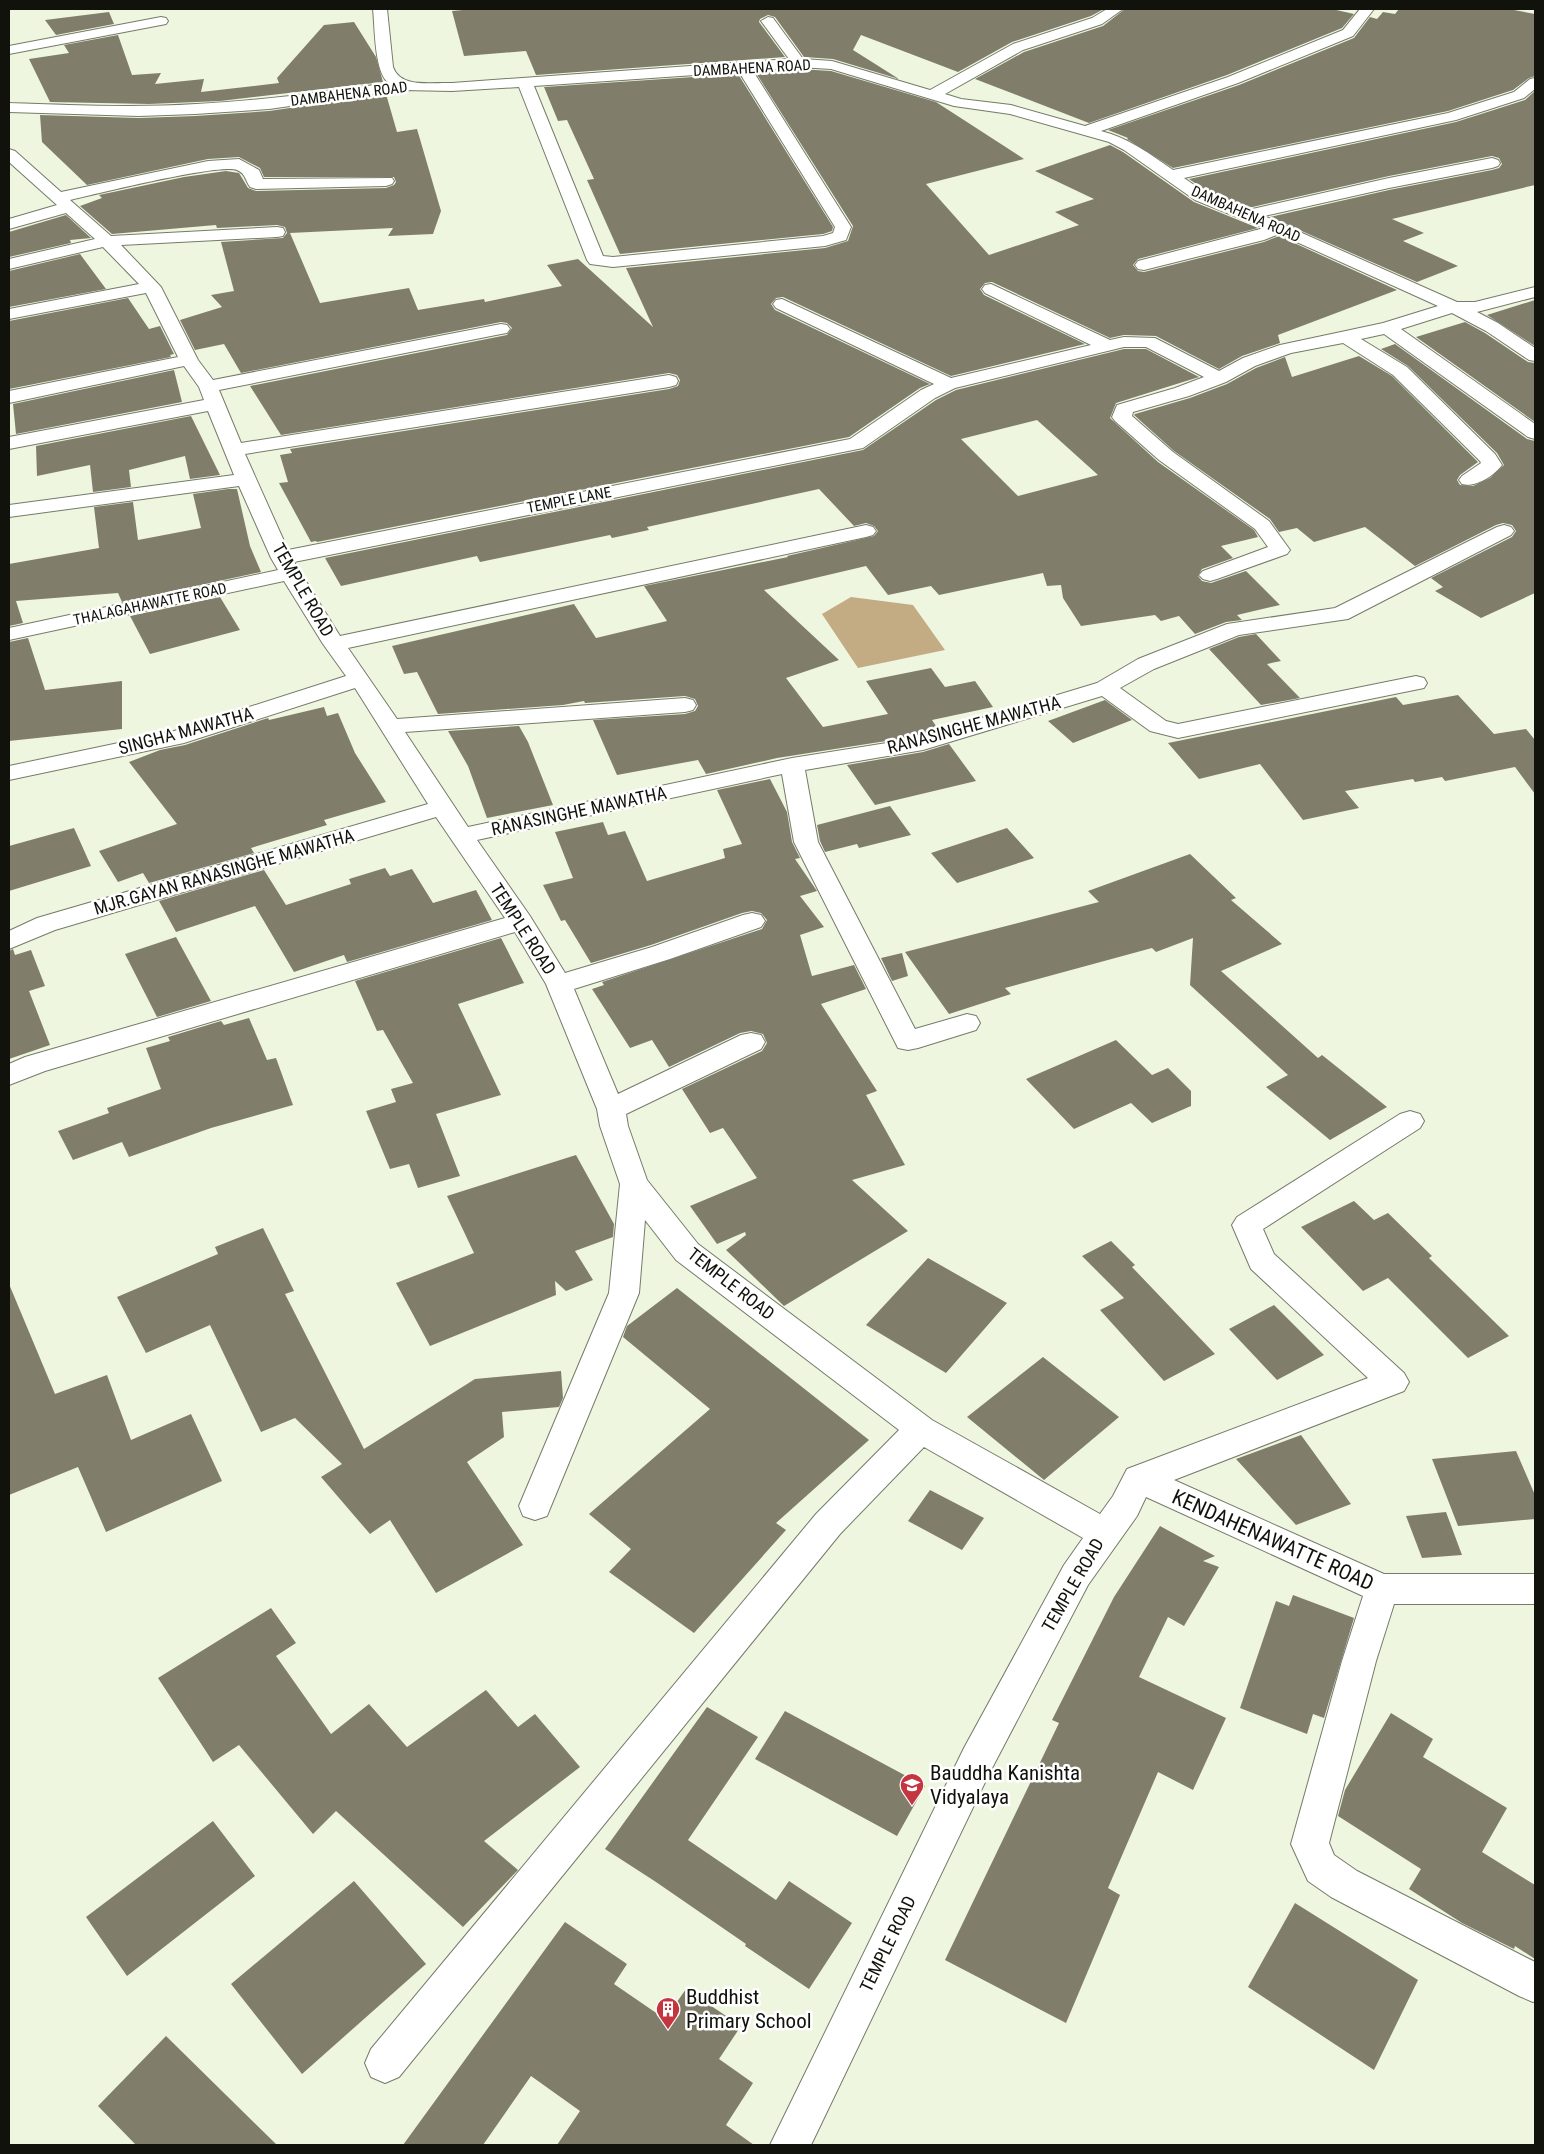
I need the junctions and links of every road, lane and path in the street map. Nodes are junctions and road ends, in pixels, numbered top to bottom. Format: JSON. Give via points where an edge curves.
{"nodes":[{"id":1,"x":380,"y":9,"type":"edge"},
{"id":2,"x":1116,"y":9,"type":"edge"},
{"id":3,"x":1367,"y":9,"type":"edge"},
{"id":4,"x":161,"y":21,"type":"dead end"},
{"id":5,"x":768,"y":21,"type":"dead end"},
{"id":6,"x":9,"y":50,"type":"edge"},
{"id":7,"x":798,"y":63,"type":"junction"},
{"id":8,"x":743,"y":68,"type":"junction"},
{"id":9,"x":525,"y":82,"type":"junction"},
{"id":10,"x":1535,"y":82,"type":"edge"},
{"id":11,"x":403,"y":86,"type":"junction"},
{"id":12,"x":932,"y":95,"type":"junction"},
{"id":13,"x":9,"y":108,"type":"edge"},
{"id":14,"x":1085,"y":131,"type":"junction"},
{"id":15,"x":9,"y":154,"type":"edge"},
{"id":16,"x":1492,"y":163,"type":"dead end"},
{"id":17,"x":1168,"y":176,"type":"junction"},
{"id":18,"x":386,"y":181,"type":"dead end"},
{"id":19,"x":64,"y":202,"type":"junction"},
{"id":20,"x":1246,"y":215,"type":"junction"},
{"id":21,"x":9,"y":224,"type":"edge"},
{"id":22,"x":1279,"y":228,"type":"junction"},
{"id":23,"x":277,"y":232,"type":"dead end"},
{"id":24,"x":107,"y":241,"type":"junction"},
{"id":25,"x":9,"y":264,"type":"edge"},
{"id":26,"x":1144,"y":265,"type":"dead end"},
{"id":27,"x":152,"y":287,"type":"junction"},
{"id":28,"x":991,"y":289,"type":"dead end"},
{"id":29,"x":1535,"y":292,"type":"edge"},
{"id":30,"x":782,"y":304,"type":"dead end"},
{"id":31,"x":1454,"y":307,"type":"junction"},
{"id":32,"x":9,"y":314,"type":"edge"},
{"id":33,"x":1387,"y":328,"type":"junction"},
{"id":34,"x":500,"y":329,"type":"dead end"},
{"id":35,"x":1346,"y":337,"type":"junction"},
{"id":36,"x":1106,"y":346,"type":"junction"},
{"id":37,"x":1535,"y":356,"type":"edge"},
{"id":38,"x":189,"y":360,"type":"junction"},
{"id":39,"x":1219,"y":378,"type":"junction"},
{"id":40,"x":669,"y":380,"type":"dead end"},
{"id":41,"x":950,"y":384,"type":"junction"},
{"id":42,"x":212,"y":395,"type":"junction"},
{"id":43,"x":9,"y":398,"type":"edge"},
{"id":44,"x":1535,"y":433,"type":"edge"},
{"id":45,"x":9,"y":443,"type":"edge"},
{"id":46,"x":234,"y":450,"type":"junction"},
{"id":47,"x":246,"y":479,"type":"junction"},
{"id":48,"x":1469,"y":480,"type":"dead end"},
{"id":49,"x":9,"y":511,"type":"edge"},
{"id":50,"x":866,"y":531,"type":"dead end"},
{"id":51,"x":1504,"y":531,"type":"dead end"},
{"id":52,"x":286,"y":566,"type":"junction"},
{"id":53,"x":1210,"y":575,"type":"dead end"},
{"id":54,"x":9,"y":634,"type":"edge"},
{"id":55,"x":334,"y":644,"type":"junction"},
{"id":56,"x":360,"y":679,"type":"junction"},
{"id":57,"x":1416,"y":683,"type":"dead end"},
{"id":58,"x":1105,"y":688,"type":"junction"},
{"id":59,"x":685,"y":705,"type":"dead end"},
{"id":60,"x":390,"y":726,"type":"junction"},
{"id":61,"x":792,"y":765,"type":"junction"},
{"id":62,"x":9,"y":773,"type":"edge"},
{"id":63,"x":442,"y":808,"type":"junction"},
{"id":64,"x":462,"y":836,"type":"junction"},
{"id":65,"x":752,"y":920,"type":"dead end"},
{"id":66,"x":520,"y":922,"type":"junction"},
{"id":67,"x":9,"y":941,"type":"edge"},
{"id":68,"x":559,"y":984,"type":"junction"},
{"id":69,"x":967,"y":1023,"type":"dead end"},
{"id":70,"x":751,"y":1042,"type":"dead end"},
{"id":71,"x":9,"y":1075,"type":"edge"},
{"id":72,"x":611,"y":1109,"type":"junction"},
{"id":73,"x":1410,"y":1121,"type":"dead end"},
{"id":74,"x":634,"y":1184,"type":"junction"},
{"id":75,"x":921,"y":1429,"type":"junction"},
{"id":76,"x":1139,"y":1479,"type":"junction"},
{"id":77,"x":534,"y":1506,"type":"dead end"},
{"id":78,"x":1104,"y":1534,"type":"junction"},
{"id":79,"x":1382,"y":1589,"type":"junction"},
{"id":80,"x":1535,"y":1589,"type":"edge"},
{"id":81,"x":1533,"y":1982,"type":"dead end"},
{"id":82,"x":385,"y":2063,"type":"dead end"},
{"id":83,"x":790,"y":2145,"type":"edge"}],
"edges":[{"from":1,"to":11,"type":"street","via":[[386,67],[390,78]]},
{"from":2,"to":12,"type":"street","via":[[1097,21],[1018,47]]},
{"from":3,"to":14,"type":"street","via":[[1348,34],[1232,80]]},
{"from":4,"to":6,"type":"street"},
{"from":5,"to":7,"type":"street"},
{"from":7,"to":8,"type":"street","name":"DAMBAHENA ROAD"},
{"from":7,"to":12,"type":"street","name":"DAMBAHENA ROAD","via":[[832,65]]},
{"from":8,"to":9,"type":"street","name":"DAMBAHENA ROAD"},
{"from":8,"to":9,"type":"street","via":[[843,227],[840,236],[825,242],[613,262],[596,260]]},
{"from":9,"to":11,"type":"street","name":"DAMBAHENA ROAD","via":[[452,87]]},
{"from":10,"to":17,"type":"street","via":[[1519,94],[1450,117]]},
{"from":11,"to":13,"type":"street","name":"DAMBAHENA ROAD","via":[[269,104],[195,109]]},
{"from":12,"to":14,"type":"street","name":"DAMBAHENA ROAD","via":[[959,103],[1012,110]]},
{"from":14,"to":17,"type":"street","name":"DAMBAHENA ROAD","via":[[1130,147]]},
{"from":15,"to":19,"type":"street","name":"TEMPLE ROAD"},
{"from":16,"to":20,"type":"street"},
{"from":17,"to":20,"type":"street","name":"DAMBAHENA ROAD","via":[[1201,197]]},
{"from":18,"to":19,"type":"street","via":[[256,184],[253,173],[239,164],[208,166]]},
{"from":19,"to":21,"type":"street"},
{"from":19,"to":24,"type":"street","name":"TEMPLE ROAD"},
{"from":20,"to":22,"type":"street","name":"DAMBAHENA ROAD"},
{"from":22,"to":26,"type":"street"},
{"from":22,"to":31,"type":"street","name":"DAMBAHENA ROAD"},
{"from":23,"to":24,"type":"street"},
{"from":24,"to":25,"type":"street"},
{"from":24,"to":27,"type":"street","name":"TEMPLE ROAD"},
{"from":27,"to":32,"type":"street"},
{"from":27,"to":38,"type":"street","name":"TEMPLE ROAD"},
{"from":28,"to":36,"type":"street"},
{"from":29,"to":31,"type":"street","name":"DAMBAHENA ROAD","via":[[1475,307]]},
{"from":30,"to":41,"type":"street"},
{"from":31,"to":33,"type":"street"},
{"from":31,"to":37,"type":"street","via":[[1492,327]]},
{"from":33,"to":35,"type":"street"},
{"from":33,"to":44,"type":"street"},
{"from":34,"to":42,"type":"street"},
{"from":35,"to":39,"type":"street","via":[[1286,348]]},
{"from":35,"to":48,"type":"street","via":[[1400,371],[1488,458],[1492,465]]},
{"from":36,"to":39,"type":"street","via":[[1149,342]]},
{"from":36,"to":41,"type":"street"},
{"from":38,"to":42,"type":"street","name":"TEMPLE ROAD"},
{"from":38,"to":43,"type":"street"},
{"from":39,"to":53,"type":"street","via":[[1124,409],[1122,417],[1166,456],[1262,525],[1280,550]]},
{"from":40,"to":46,"type":"street"},
{"from":41,"to":52,"type":"street","name":"TEMPLE LANE","via":[[928,394],[856,444]]},
{"from":42,"to":45,"type":"street"},
{"from":42,"to":46,"type":"street","name":"TEMPLE ROAD"},
{"from":46,"to":47,"type":"street","name":"TEMPLE ROAD"},
{"from":47,"to":49,"type":"street"},
{"from":47,"to":52,"type":"street","name":"TEMPLE ROAD"},
{"from":50,"to":55,"type":"street"},
{"from":51,"to":58,"type":"street","name":"RANASINGHE MAWATHA","via":[[1340,614],[1235,629],[1146,664]]},
{"from":52,"to":54,"type":"street","name":"THALAGAHAWATTE ROAD"},
{"from":52,"to":55,"type":"street","name":"TEMPLE ROAD"},
{"from":55,"to":56,"type":"street","name":"TEMPLE ROAD"},
{"from":56,"to":60,"type":"street","name":"TEMPLE ROAD"},
{"from":56,"to":62,"type":"street","name":"SINGHA MAWATHA","via":[[176,738]]},
{"from":57,"to":58,"type":"street","via":[[1178,731],[1158,726]]},
{"from":58,"to":61,"type":"street","name":"RANASINGHE MAWATHA","via":[[915,745]]},
{"from":59,"to":60,"type":"street"},
{"from":60,"to":63,"type":"street","name":"TEMPLE ROAD"},
{"from":61,"to":64,"type":"street","name":"RANASINGHE MAWATHA"},
{"from":61,"to":69,"type":"street","via":[[806,842],[908,1041]]},
{"from":63,"to":64,"type":"street","name":"TEMPLE ROAD"},
{"from":63,"to":67,"type":"street","name":"MJR.GAYAN RANASINGHE MAWATHA","via":[[46,924]]},
{"from":64,"to":66,"type":"street","name":"TEMPLE ROAD"},
{"from":65,"to":68,"type":"street","via":[[661,953]]},
{"from":66,"to":68,"type":"street","name":"TEMPLE ROAD"},
{"from":66,"to":71,"type":"street"},
{"from":68,"to":72,"type":"street","name":"TEMPLE ROAD"},
{"from":70,"to":72,"type":"street"},
{"from":72,"to":74,"type":"street","name":"TEMPLE ROAD"},
{"from":73,"to":76,"type":"street","via":[[1247,1225],[1262,1261],[1393,1382]]},
{"from":74,"to":75,"type":"street","name":"TEMPLE ROAD","via":[[687,1252]]},
{"from":74,"to":77,"type":"street","via":[[624,1294]]},
{"from":75,"to":78,"type":"street","name":"TEMPLE ROAD"},
{"from":75,"to":82,"type":"street","via":[[828,1524]]},
{"from":76,"to":78,"type":"street","via":[[1125,1506]]},
{"from":76,"to":79,"type":"street","name":"KENDAHENAWATTE ROAD"},
{"from":78,"to":83,"type":"street","name":"TEMPLE ROAD","via":[[1076,1576],[978,1760]]},
{"from":79,"to":80,"type":"street","name":"KENDAHENAWATTE ROAD"},
{"from":79,"to":81,"type":"street","via":[[1359,1661],[1310,1844],[1321,1868],[1344,1884]]}]}
